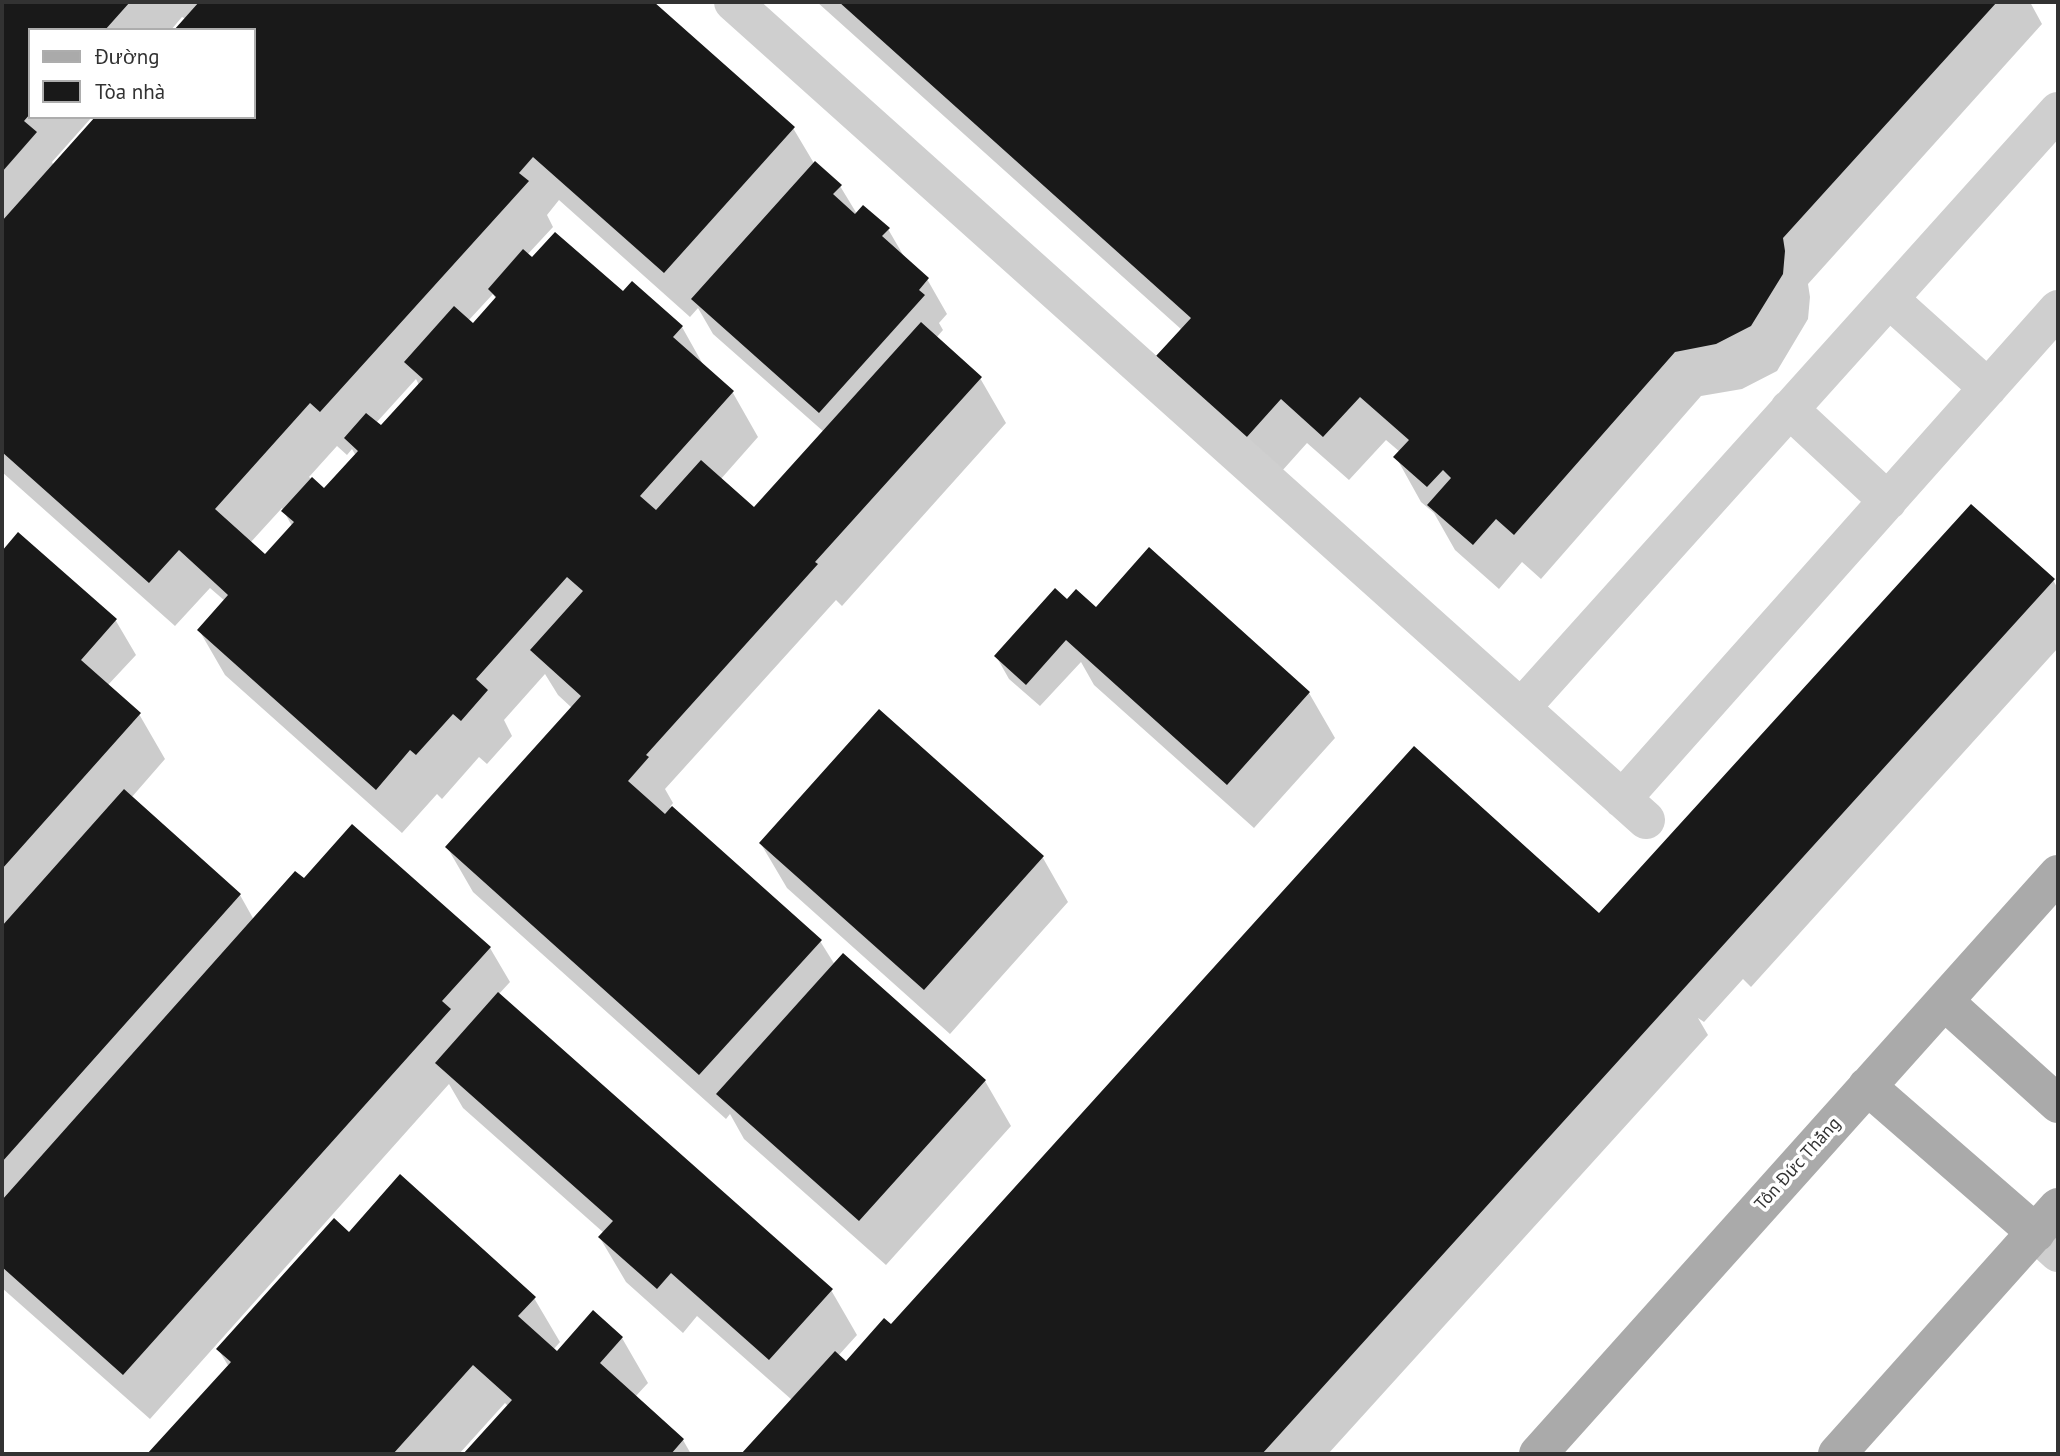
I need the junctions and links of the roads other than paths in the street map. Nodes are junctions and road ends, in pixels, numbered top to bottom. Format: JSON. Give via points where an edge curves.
{"nodes":[{"id":1,"x":733,"y":2,"type":"edge"},
{"id":2,"x":2058,"y":111,"type":"edge"},
{"id":3,"x":1889,"y":299,"type":"junction"},
{"id":4,"x":2058,"y":309,"type":"edge"},
{"id":5,"x":1988,"y":388,"type":"junction"},
{"id":6,"x":1789,"y":409,"type":"junction"},
{"id":7,"x":1888,"y":500,"type":"junction"},
{"id":8,"x":1521,"y":708,"type":"junction"},
{"id":9,"x":2058,"y":874,"type":"edge"},
{"id":10,"x":1944,"y":1001,"type":"junction"},
{"id":11,"x":1867,"y":1086,"type":"junction"},
{"id":12,"x":2058,"y":1104,"type":"edge"},
{"id":13,"x":2051,"y":1231,"type":"edge"},
{"id":14,"x":1538,"y":1454,"type":"edge"},
{"id":15,"x":1837,"y":1454,"type":"edge"}],
"edges":[{"from":1,"to":8,"type":"lane"},
{"from":2,"to":3,"type":"lane"},
{"from":3,"to":5,"type":"lane"},
{"from":3,"to":6,"type":"lane"},
{"from":4,"to":5,"type":"lane"},
{"from":5,"to":7,"type":"lane"},
{"from":6,"to":7,"type":"lane"},
{"from":6,"to":8,"type":"lane"},
{"from":7,"to":8,"type":"lane","via":[[1634,810]]},
{"from":9,"to":10,"type":"main road","name":"Tôn Đức Thắng"},
{"from":10,"to":11,"type":"main road","name":"Tôn Đức Thắng"},
{"from":10,"to":12,"type":"main road"},
{"from":11,"to":13,"type":"main road"},
{"from":11,"to":14,"type":"main road","name":"Tôn Đức Thắng"},
{"from":13,"to":15,"type":"main road"}]}
